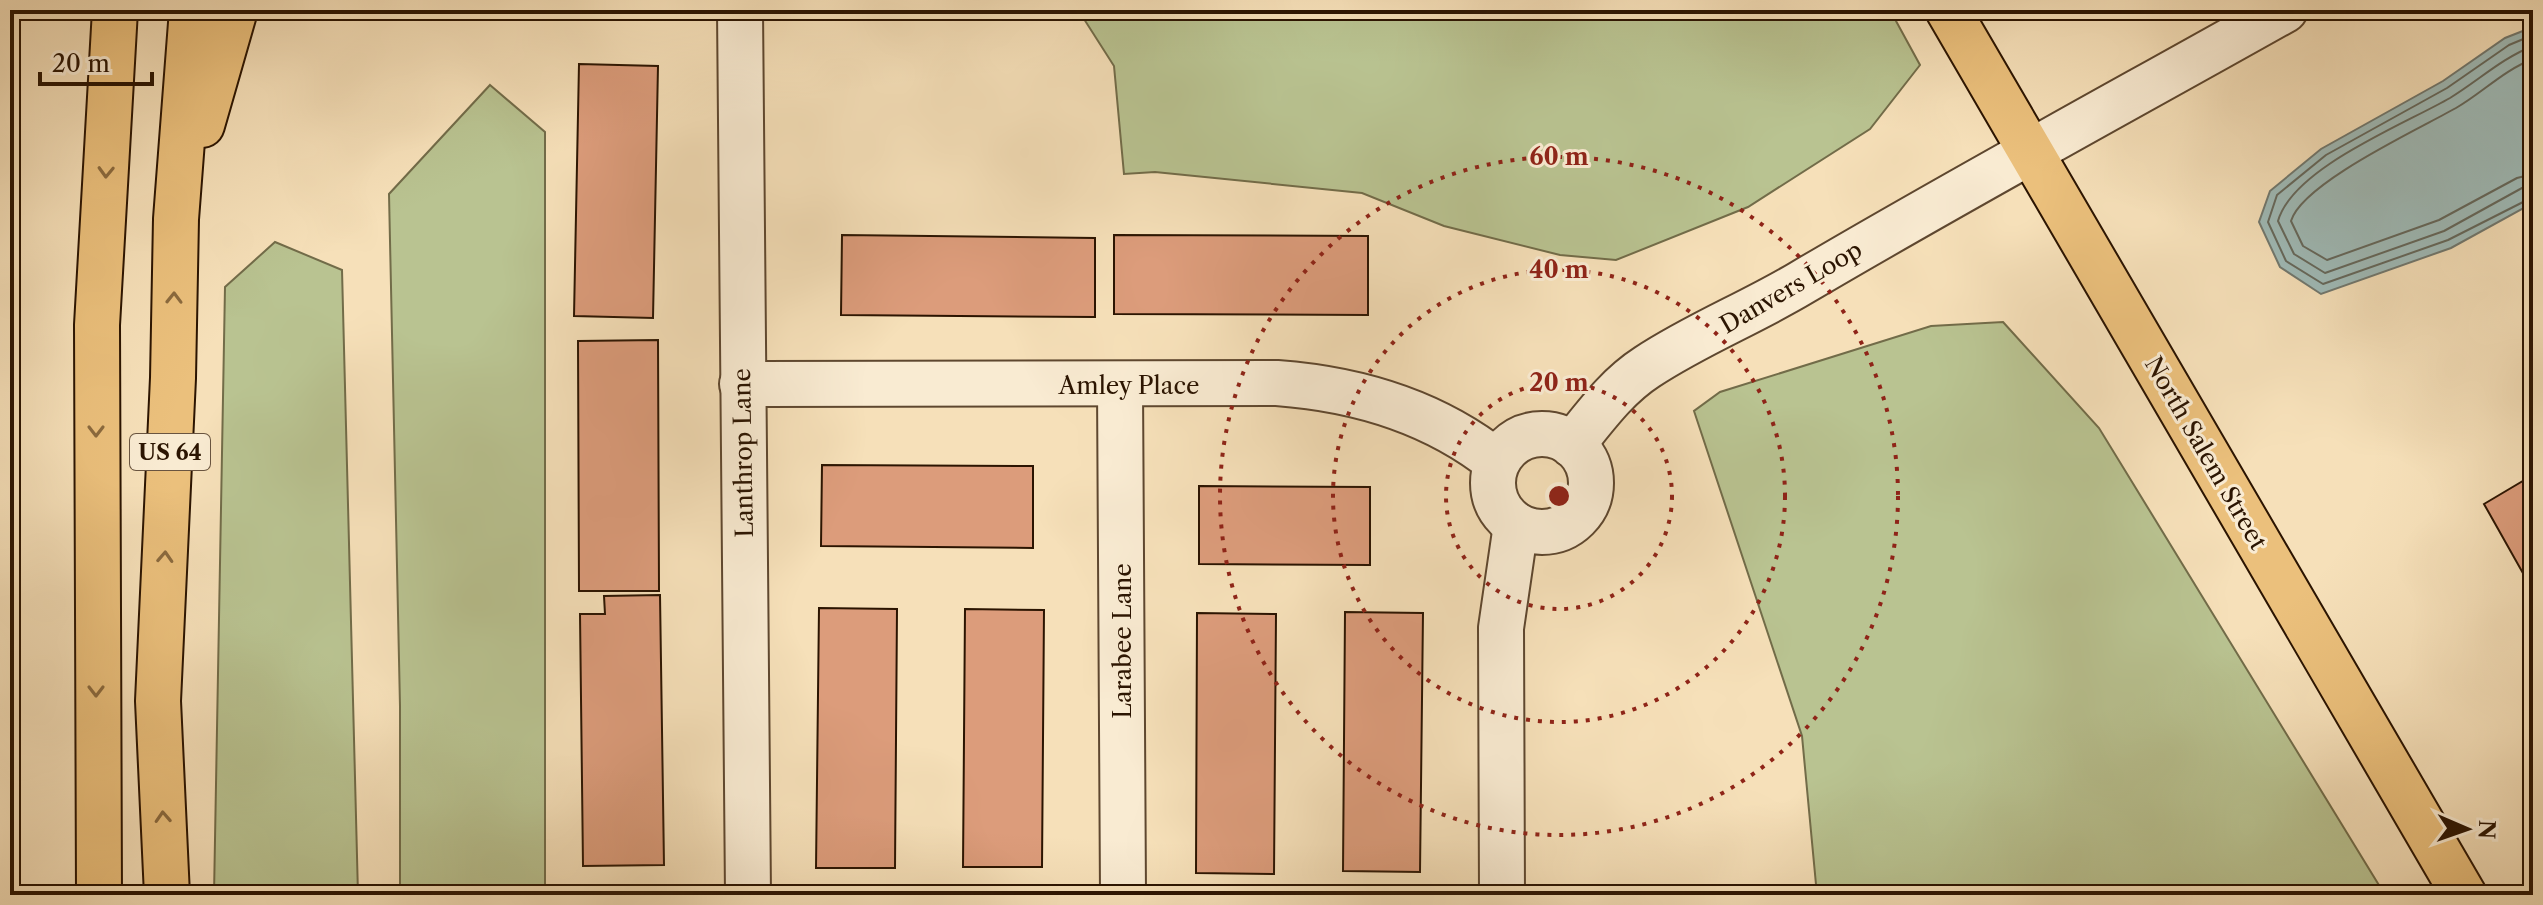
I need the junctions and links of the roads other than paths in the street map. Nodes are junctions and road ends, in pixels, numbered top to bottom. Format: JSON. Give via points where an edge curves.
{"nodes":[{"id":1,"x":92,"y":10,"type":"edge"},
{"id":2,"x":115,"y":10,"type":"edge"},
{"id":3,"x":192,"y":10,"type":"edge"},
{"id":4,"x":235,"y":10,"type":"edge"},
{"id":5,"x":740,"y":10,"type":"edge"},
{"id":6,"x":1948,"y":10,"type":"edge"},
{"id":7,"x":2285,"y":10,"type":"edge"},
{"id":8,"x":108,"y":122,"type":"junction"},
{"id":9,"x":2031,"y":153,"type":"junction"},
{"id":10,"x":176,"y":219,"type":"junction"},
{"id":11,"x":742,"y":384,"type":"junction"},
{"id":12,"x":1120,"y":386,"type":"junction"},
{"id":13,"x":1572,"y":445,"type":"junction"},
{"id":14,"x":1497,"y":462,"type":"junction"},
{"id":15,"x":1516,"y":525,"type":"junction"},
{"id":16,"x":99,"y":895,"type":"edge"},
{"id":17,"x":167,"y":895,"type":"edge"},
{"id":18,"x":748,"y":895,"type":"edge"},
{"id":19,"x":1123,"y":895,"type":"edge"},
{"id":20,"x":1502,"y":895,"type":"edge"},
{"id":21,"x":2464,"y":895,"type":"edge"}],
"edges":[{"from":1,"to":8,"type":"main road"},
{"from":2,"to":8,"type":"main road","number":"US 64"},
{"from":3,"to":10,"type":"main road","number":"US 64"},
{"from":4,"to":10,"type":"main road"},
{"from":5,"to":11,"type":"street","name":"Lanthrop Lane"},
{"from":6,"to":9,"type":"main road","name":"North Salem Street"},
{"from":7,"to":9,"type":"street","name":"Danvers Loop"},
{"from":8,"to":16,"type":"main road","number":"US 64","one_way":true,"via":[[97,341]]},
{"from":9,"to":13,"type":"street","name":"Danvers Loop","via":[[1646,367],[1613,394]]},
{"from":9,"to":21,"type":"main road","name":"North Salem Street"},
{"from":17,"to":10,"type":"main road","number":"US 64","one_way":true,"via":[[158,701]]},
{"from":11,"to":12,"type":"street","name":"Amley Place"},
{"from":11,"to":18,"type":"street","name":"Lanthrop Lane"},
{"from":12,"to":14,"type":"street","name":"Amley Place","via":[[1329,387],[1385,400],[1472,441]]},
{"from":12,"to":19,"type":"street","name":"Larabee Lane"},
{"from":13,"to":14,"type":"street","via":[[1551,434],[1535,434],[1519,439]]},
{"from":13,"to":15,"type":"street","via":[[1587,462],[1591,478],[1585,507],[1561,528],[1530,531]]},
{"from":14,"to":15,"type":"street","via":[[1494,490]]},
{"from":15,"to":20,"type":"street","via":[[1501,628]]}]}
